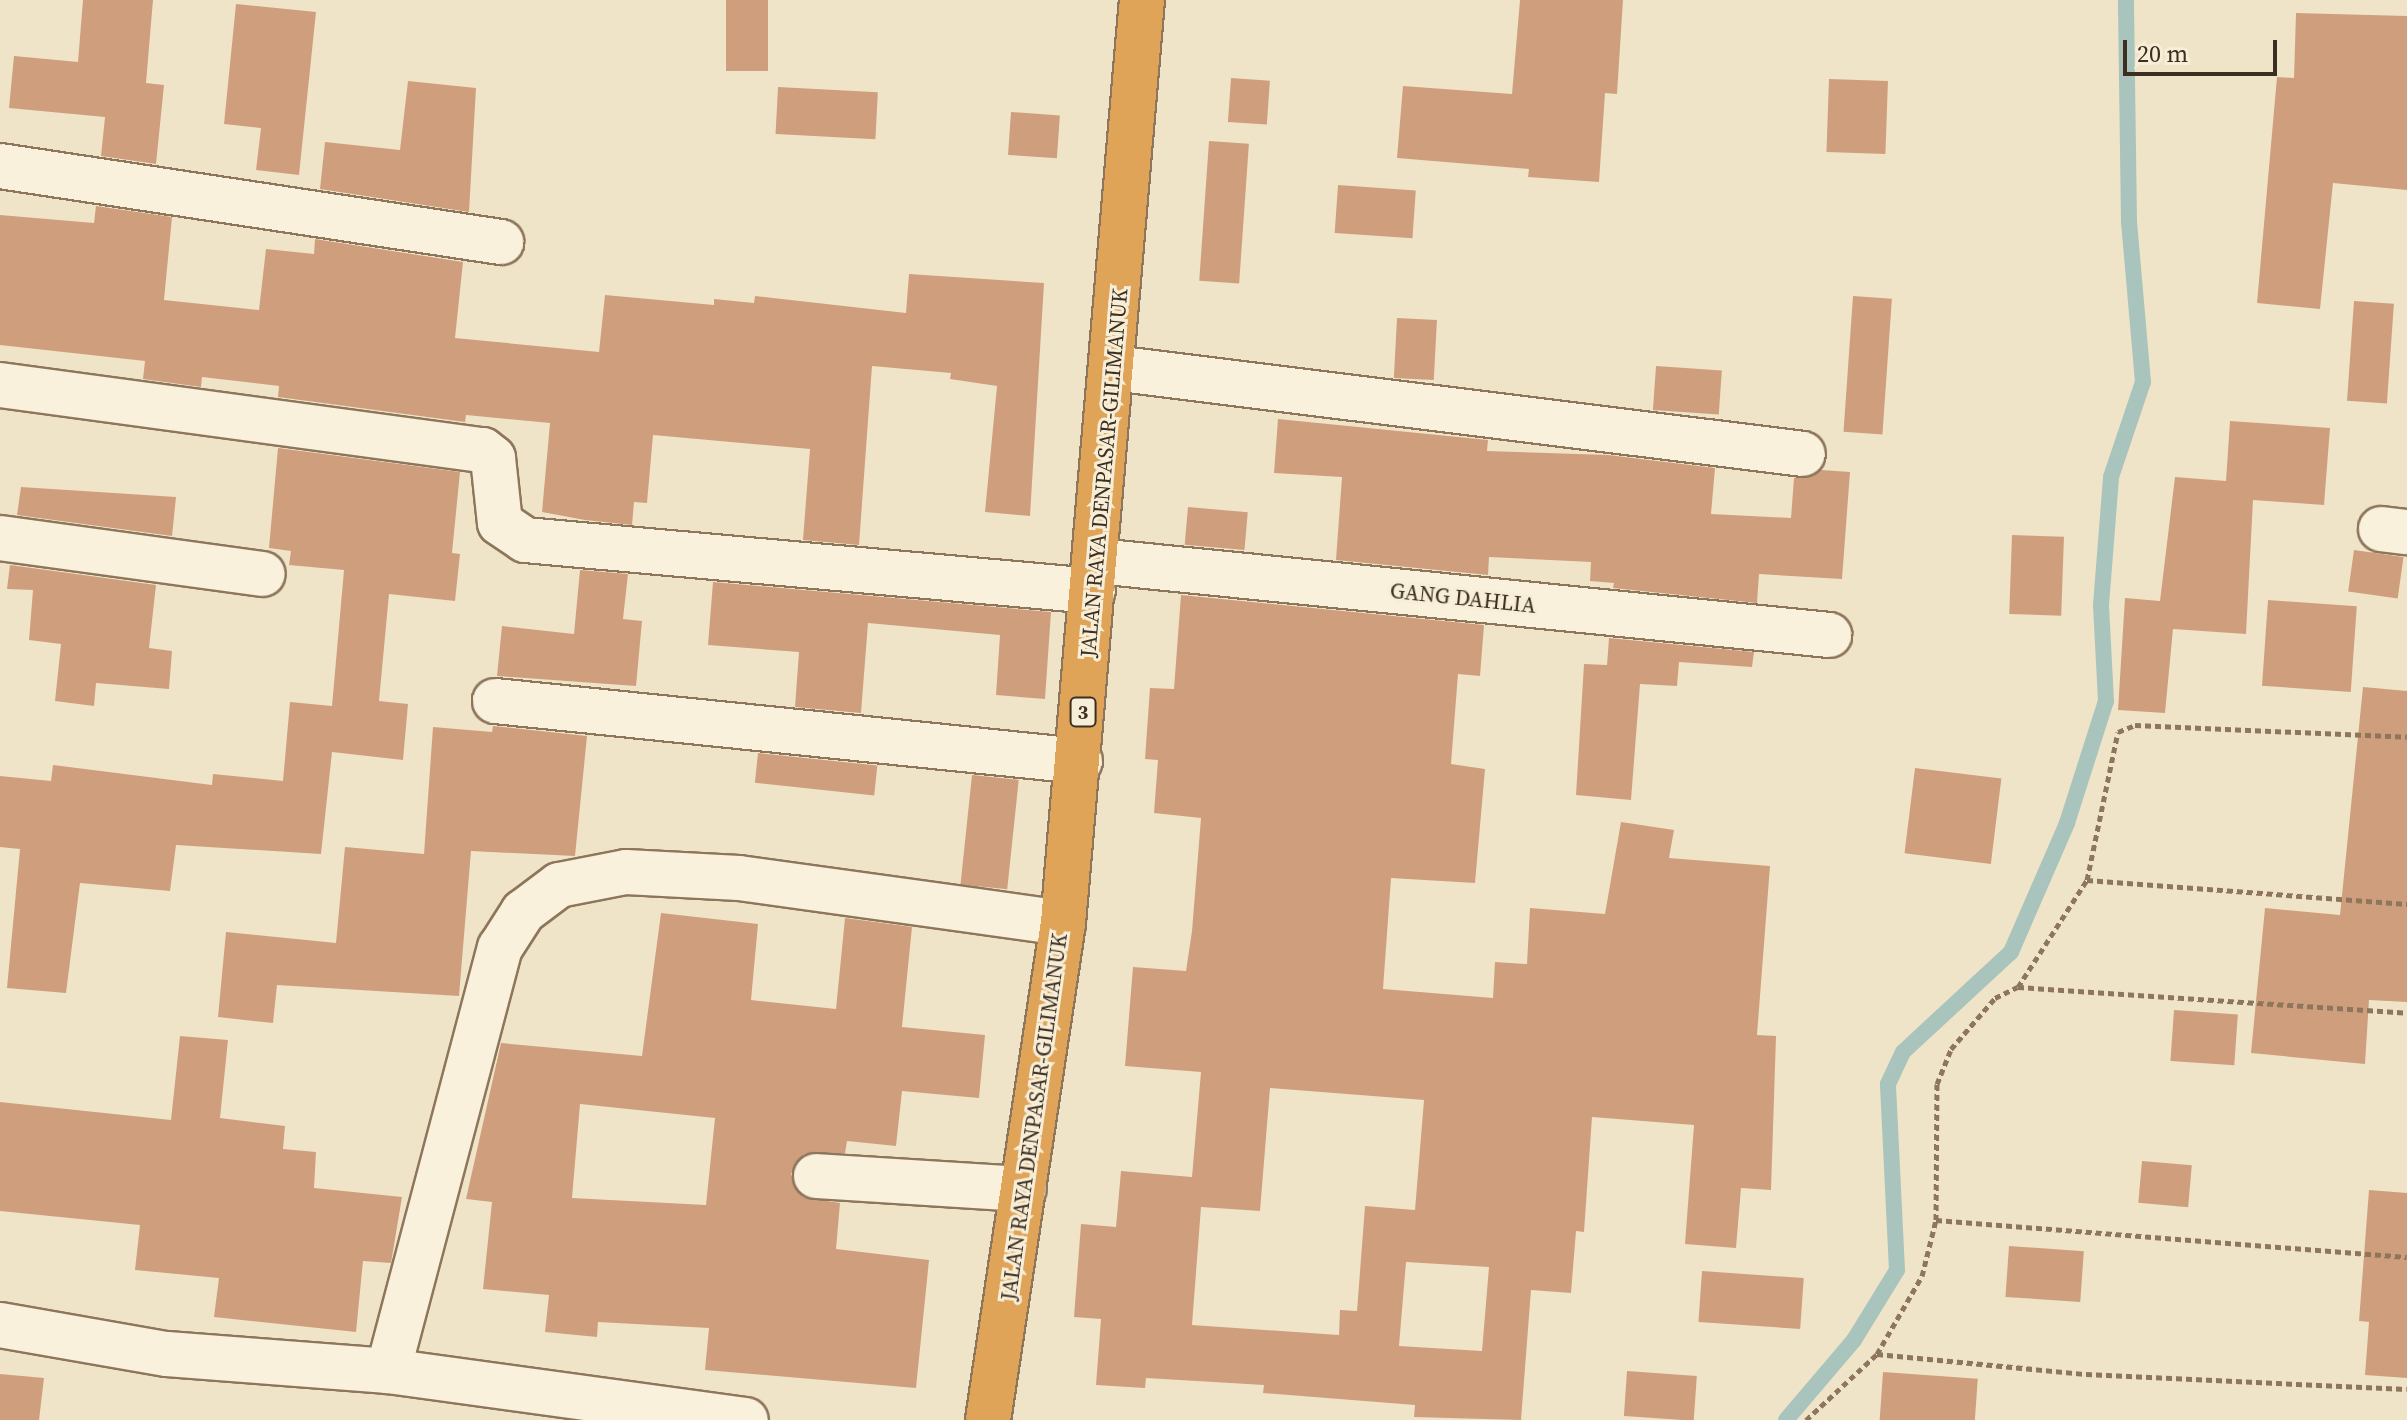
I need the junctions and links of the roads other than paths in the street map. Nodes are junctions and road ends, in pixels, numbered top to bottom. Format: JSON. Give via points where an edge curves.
{"nodes":[{"id":1,"x":1142,"y":0,"type":"edge"},
{"id":2,"x":0,"y":166,"type":"edge"},
{"id":3,"x":501,"y":242,"type":"dead end"},
{"id":4,"x":1113,"y":368,"type":"junction"},
{"id":5,"x":0,"y":385,"type":"edge"},
{"id":6,"x":1803,"y":454,"type":"dead end"},
{"id":7,"x":0,"y":538,"type":"edge"},
{"id":8,"x":263,"y":574,"type":"dead end"},
{"id":9,"x":1095,"y":576,"type":"junction"},
{"id":10,"x":1829,"y":635,"type":"dead end"},
{"id":11,"x":495,"y":701,"type":"dead end"},
{"id":12,"x":1080,"y":761,"type":"junction"},
{"id":13,"x":1063,"y":923,"type":"junction"},
{"id":14,"x":816,"y":1176,"type":"dead end"},
{"id":15,"x":1024,"y":1189,"type":"junction"},
{"id":16,"x":0,"y":1325,"type":"edge"},
{"id":17,"x":388,"y":1371,"type":"junction"},
{"id":18,"x":746,"y":1420,"type":"edge"},
{"id":19,"x":988,"y":1420,"type":"edge"}],
"edges":[{"from":1,"to":4,"type":"highway","name":"JALAN RAYA DENPASAR-GILIMANUK","number":"3"},
{"from":2,"to":3,"type":"street"},
{"from":4,"to":6,"type":"street"},
{"from":4,"to":9,"type":"highway","name":"JALAN RAYA DENPASAR-GILIMANUK","number":"3"},
{"from":5,"to":9,"type":"street","name":"GANG DAHLIA","via":[[483,450],[493,458],[500,523],[525,540]]},
{"from":7,"to":8,"type":"street"},
{"from":9,"to":10,"type":"street","name":"GANG DAHLIA"},
{"from":9,"to":12,"type":"highway","name":"JALAN RAYA DENPASAR-GILIMANUK","number":"3"},
{"from":11,"to":12,"type":"street"},
{"from":12,"to":13,"type":"highway","name":"JALAN RAYA DENPASAR-GILIMANUK","number":"3"},
{"from":13,"to":15,"type":"highway","name":"JALAN RAYA DENPASAR-GILIMANUK","number":"3"},
{"from":13,"to":17,"type":"street","via":[[739,878],[626,872],[559,885],[523,912],[500,948]]},
{"from":14,"to":15,"type":"street"},
{"from":15,"to":19,"type":"highway","name":"JALAN RAYA DENPASAR-GILIMANUK","number":"3"},
{"from":16,"to":17,"type":"street","via":[[167,1354]]},
{"from":17,"to":18,"type":"street"}]}
